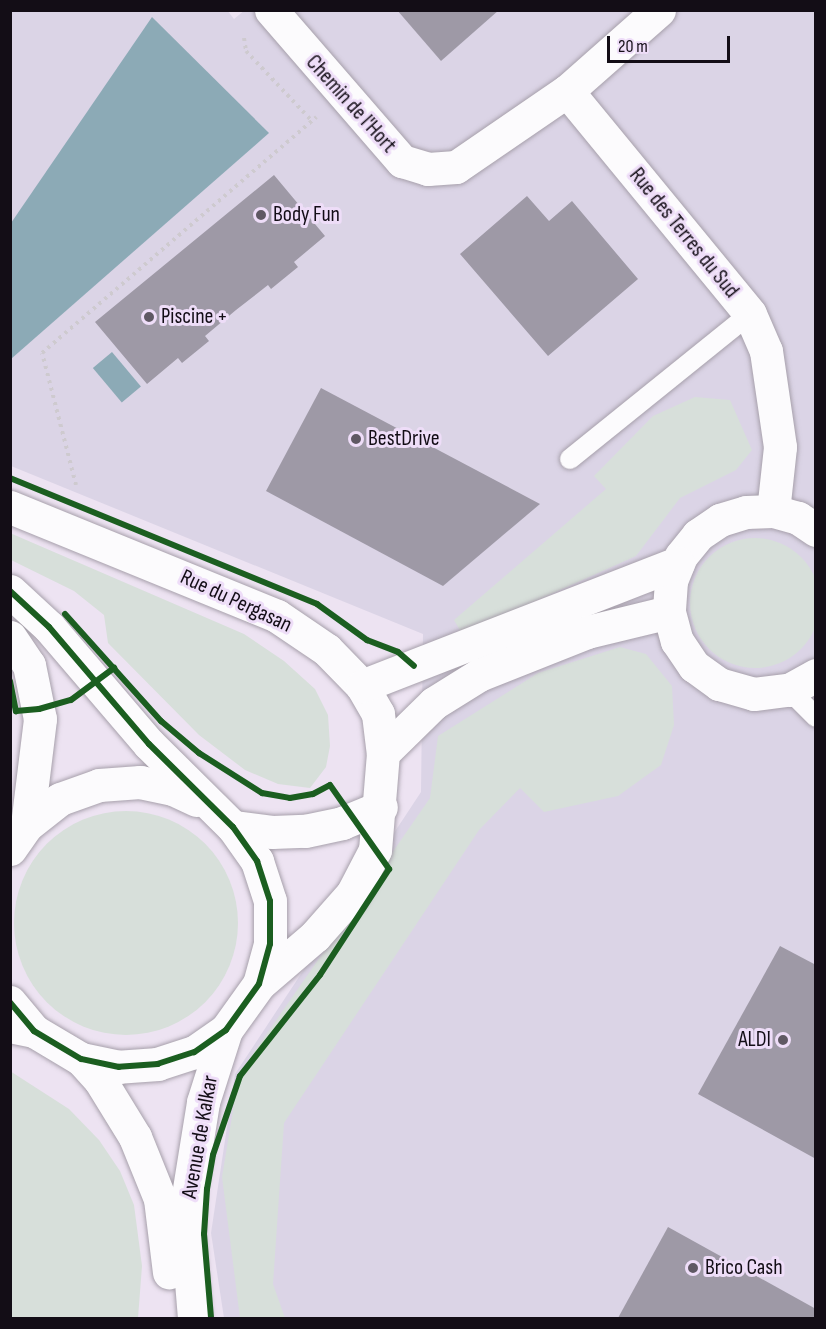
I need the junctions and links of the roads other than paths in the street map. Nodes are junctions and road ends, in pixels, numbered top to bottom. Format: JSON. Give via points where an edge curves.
{"nodes":[{"id":1,"x":271,"y":10,"type":"edge"},
{"id":2,"x":659,"y":10,"type":"edge"},
{"id":3,"x":567,"y":91,"type":"junction"},
{"id":4,"x":750,"y":314,"type":"junction"},
{"id":5,"x":570,"y":459,"type":"dead end"},
{"id":6,"x":10,"y":507,"type":"edge"},
{"id":7,"x":772,"y":512,"type":"junction"},
{"id":8,"x":816,"y":530,"type":"edge"},
{"id":9,"x":678,"y":563,"type":"junction"},
{"id":10,"x":10,"y":591,"type":"edge"},
{"id":11,"x":669,"y":612,"type":"junction"},
{"id":12,"x":10,"y":637,"type":"edge"},
{"id":13,"x":802,"y":682,"type":"edge"},
{"id":14,"x":362,"y":686,"type":"junction"},
{"id":15,"x":816,"y":717,"type":"edge"},
{"id":16,"x":383,"y":753,"type":"junction"},
{"id":17,"x":209,"y":806,"type":"junction"},
{"id":18,"x":381,"y":807,"type":"junction"},
{"id":19,"x":233,"y":827,"type":"junction"},
{"id":20,"x":19,"y":837,"type":"edge"},
{"id":21,"x":259,"y":984,"type":"junction"},
{"id":22,"x":10,"y":1002,"type":"edge"},
{"id":23,"x":22,"y":1029,"type":"edge"},
{"id":24,"x":226,"y":1030,"type":"junction"},
{"id":25,"x":81,"y":1059,"type":"junction"},
{"id":26,"x":175,"y":1318,"type":"edge"},
{"id":27,"x":194,"y":1318,"type":"edge"}],
"edges":[{"from":1,"to":3,"type":"street","name":"Chemin de l'Hort","via":[[402,161],[428,170],[456,166]]},
{"from":2,"to":3,"type":"street"},
{"from":3,"to":4,"type":"street","name":"Rue des Terres du Sud"},
{"from":4,"to":5,"type":"lane"},
{"from":4,"to":7,"type":"street","name":"Rue des Terres du Sud","via":[[766,351],[780,447]]},
{"from":6,"to":14,"type":"street","name":"Rue du Pergasan","via":[[277,616],[327,650]]},
{"from":7,"to":8,"type":"street","via":[[798,518]]},
{"from":7,"to":9,"type":"street","via":[[746,512],[720,520],[698,535]]},
{"from":9,"to":11,"type":"street","via":[[671,581]]},
{"from":9,"to":14,"type":"street"},
{"from":10,"to":17,"type":"street","via":[[49,627],[141,736]]},
{"from":11,"to":13,"type":"street","via":[[677,640],[689,658],[719,684],[754,694]]},
{"from":11,"to":16,"type":"street","via":[[587,632],[479,675],[434,703]]},
{"from":12,"to":20,"type":"street","via":[[29,665],[40,719]]},
{"from":13,"to":15,"type":"lane"},
{"from":14,"to":16,"type":"street","name":"Rue du Pergasan","via":[[378,714]]},
{"from":16,"to":18,"type":"street","name":"Rue du Pergasan"},
{"from":17,"to":19,"type":"street"},
{"from":17,"to":20,"type":"street","via":[[140,782],[99,785],[60,800]]},
{"from":18,"to":19,"type":"street","via":[[342,823],[305,831]]},
{"from":18,"to":21,"type":"street","name":"Rue du Pergasan","via":[[375,850],[352,894],[315,936]]},
{"from":19,"to":21,"type":"street","via":[[257,861],[270,901],[270,944]]},
{"from":21,"to":24,"type":"street"},
{"from":22,"to":23,"type":"street"},
{"from":23,"to":25,"type":"street"},
{"from":24,"to":25,"type":"street","via":[[194,1052],[158,1064],[119,1067]]},
{"from":24,"to":27,"type":"street","name":"Avenue de Kalkar","via":[[203,1102],[188,1195]]},
{"from":25,"to":26,"type":"street","name":"Avenue de Kalkar","via":[[105,1087],[135,1137],[160,1199]]}]}
